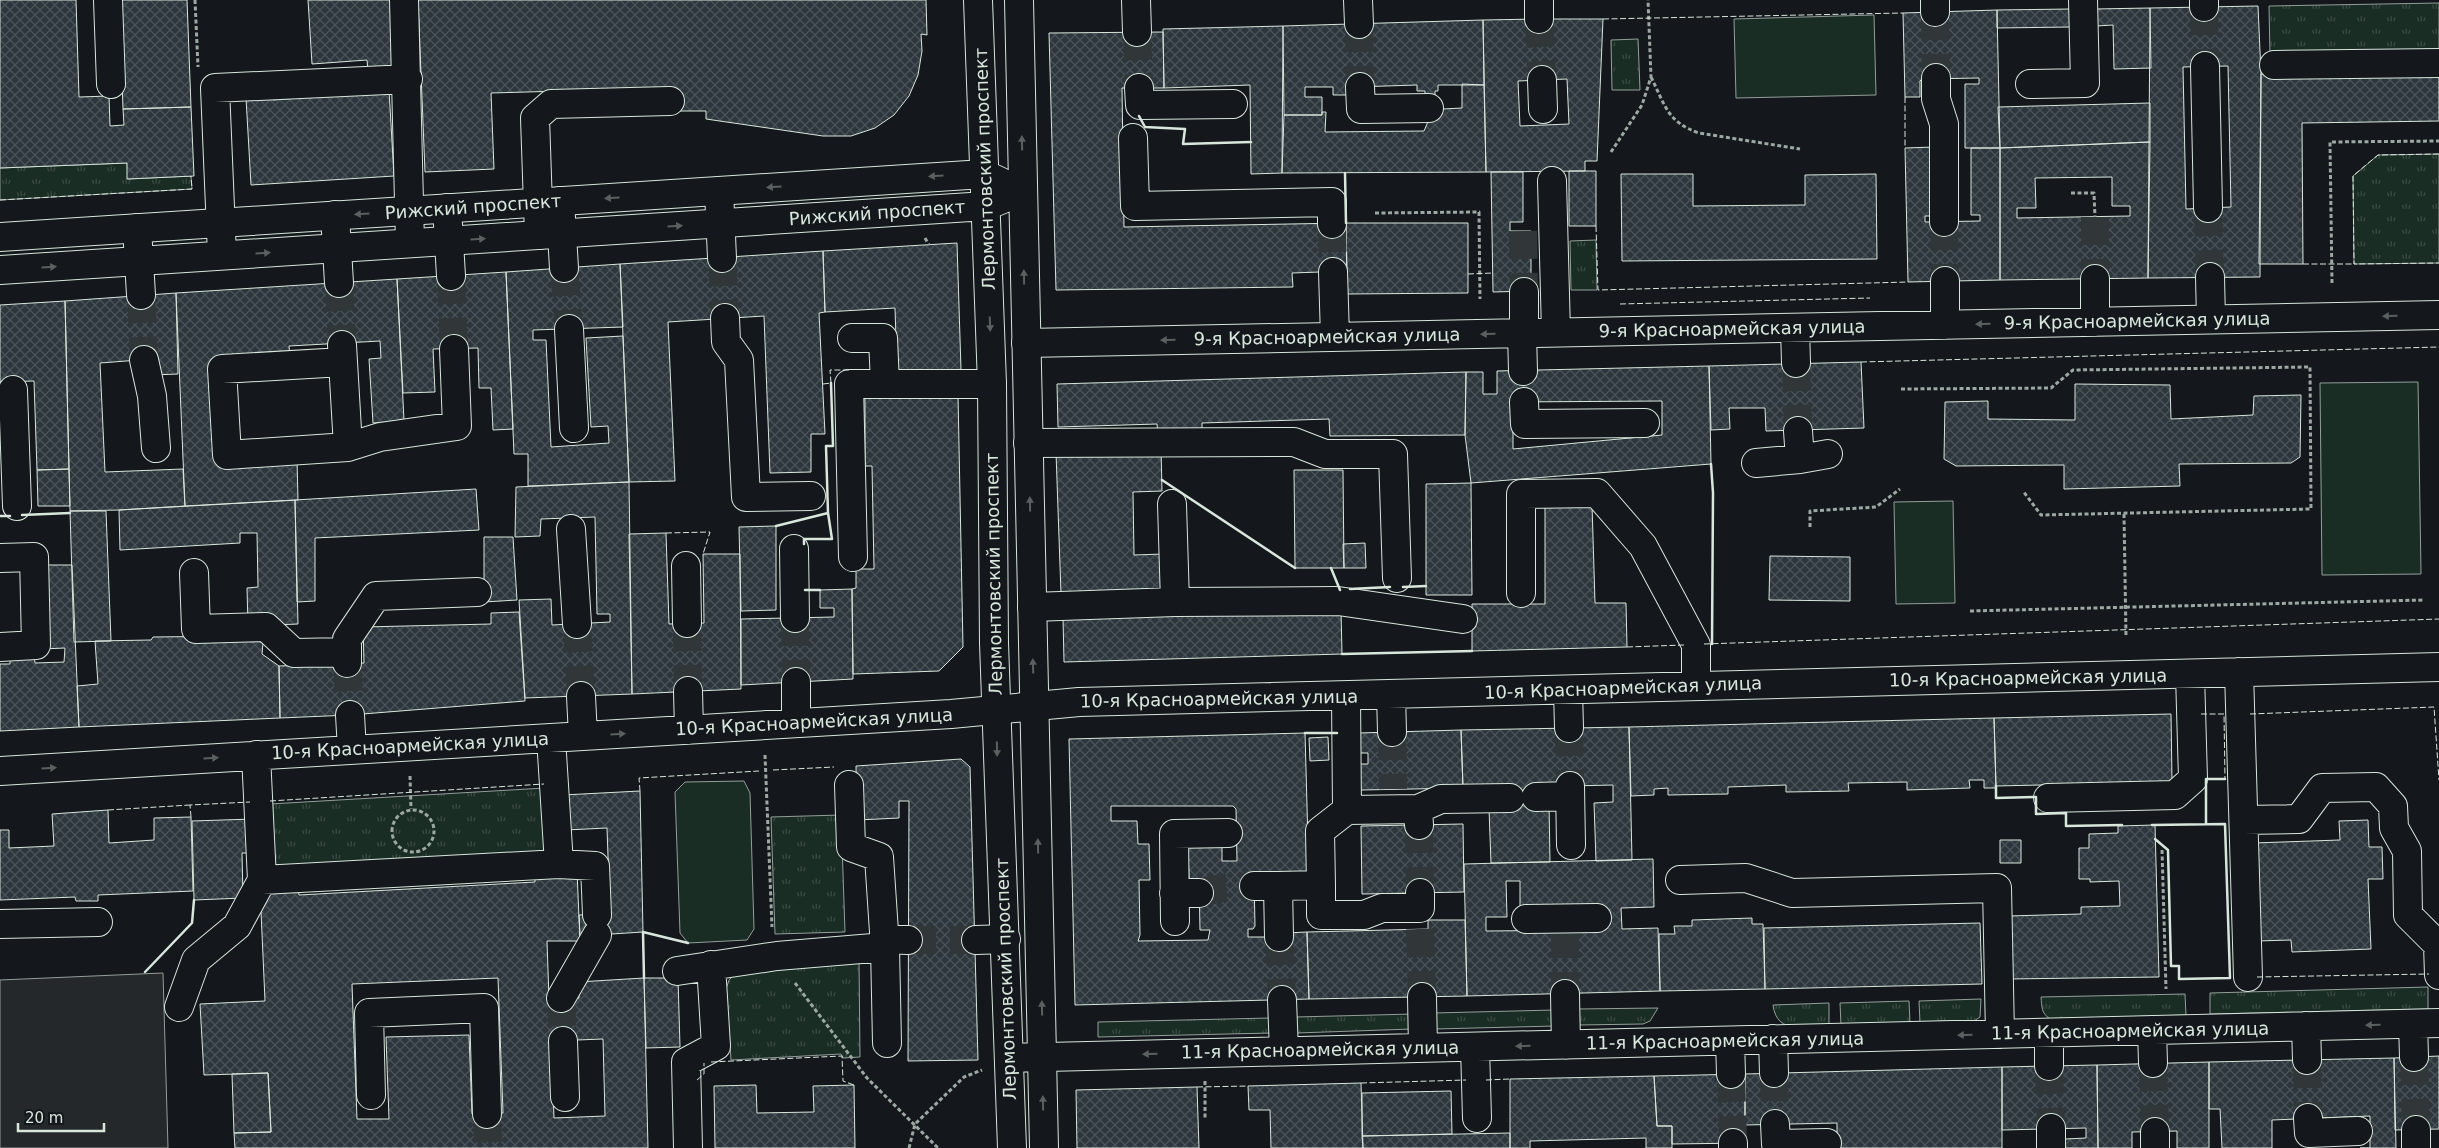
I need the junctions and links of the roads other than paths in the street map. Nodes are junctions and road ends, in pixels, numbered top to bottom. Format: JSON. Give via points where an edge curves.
{"nodes":[{"id":1,"x":108,"y":0,"type":"edge"},
{"id":2,"x":404,"y":0,"type":"edge"},
{"id":3,"x":978,"y":0,"type":"edge"},
{"id":4,"x":1019,"y":0,"type":"edge"},
{"id":5,"x":1136,"y":0,"type":"edge"},
{"id":6,"x":2083,"y":0,"type":"edge"},
{"id":7,"x":1138,"y":32,"type":"tunnel mouth"},
{"id":8,"x":2439,"y":63,"type":"edge"},
{"id":9,"x":2274,"y":65,"type":"dead end"},
{"id":10,"x":2205,"y":66,"type":"tunnel mouth"},
{"id":11,"x":1936,"y":78,"type":"tunnel mouth"},
{"id":12,"x":408,"y":79,"type":"junction"},
{"id":13,"x":1542,"y":80,"type":"tunnel mouth"},
{"id":14,"x":111,"y":84,"type":"dead end"},
{"id":15,"x":2030,"y":84,"type":"dead end"},
{"id":16,"x":1360,"y":87,"type":"tunnel mouth"},
{"id":17,"x":1139,"y":88,"type":"tunnel mouth"},
{"id":18,"x":670,"y":101,"type":"dead end"},
{"id":19,"x":1233,"y":104,"type":"dead end"},
{"id":20,"x":1429,"y":108,"type":"dead end"},
{"id":21,"x":1543,"y":108,"type":"dead end"},
{"id":22,"x":1133,"y":138,"type":"dead end"},
{"id":23,"x":984,"y":174,"type":"junction"},
{"id":24,"x":1552,"y":181,"type":"dead end"},
{"id":25,"x":719,"y":191,"type":"junction"},
{"id":26,"x":1023,"y":192,"type":"junction"},
{"id":27,"x":549,"y":202,"type":"junction"},
{"id":28,"x":986,"y":206,"type":"junction"},
{"id":29,"x":448,"y":208,"type":"junction"},
{"id":30,"x":2208,"y":208,"type":"tunnel mouth"},
{"id":31,"x":409,"y":211,"type":"junction"},
{"id":32,"x":335,"y":215,"type":"junction"},
{"id":33,"x":1944,"y":222,"type":"tunnel mouth"},
{"id":34,"x":222,"y":223,"type":"junction"},
{"id":35,"x":720,"y":223,"type":"junction"},
{"id":36,"x":1332,"y":224,"type":"tunnel mouth"},
{"id":37,"x":137,"y":228,"type":"junction"},
{"id":38,"x":550,"y":234,"type":"junction"},
{"id":39,"x":0,"y":237,"type":"edge"},
{"id":40,"x":449,"y":240,"type":"junction"},
{"id":41,"x":410,"y":243,"type":"junction"},
{"id":42,"x":337,"y":248,"type":"junction"},
{"id":43,"x":222,"y":255,"type":"junction"},
{"id":44,"x":722,"y":258,"type":"tunnel mouth"},
{"id":45,"x":139,"y":261,"type":"junction"},
{"id":46,"x":564,"y":268,"type":"tunnel mouth"},
{"id":47,"x":0,"y":270,"type":"edge"},
{"id":48,"x":1333,"y":272,"type":"tunnel mouth"},
{"id":49,"x":451,"y":276,"type":"tunnel mouth"},
{"id":50,"x":2210,"y":278,"type":"tunnel mouth"},
{"id":51,"x":2095,"y":279,"type":"tunnel mouth"},
{"id":52,"x":1945,"y":281,"type":"tunnel mouth"},
{"id":53,"x":339,"y":283,"type":"tunnel mouth"},
{"id":54,"x":1524,"y":292,"type":"tunnel mouth"},
{"id":55,"x":141,"y":295,"type":"tunnel mouth"},
{"id":56,"x":2439,"y":315,"type":"edge"},
{"id":57,"x":725,"y":318,"type":"tunnel mouth"},
{"id":58,"x":2210,"y":319,"type":"junction"},
{"id":59,"x":2095,"y":322,"type":"junction"},
{"id":60,"x":1945,"y":325,"type":"junction"},
{"id":61,"x":1795,"y":328,"type":"junction"},
{"id":62,"x":569,"y":329,"type":"tunnel mouth"},
{"id":63,"x":1556,"y":332,"type":"junction"},
{"id":64,"x":1523,"y":333,"type":"junction"},
{"id":65,"x":1335,"y":337,"type":"junction"},
{"id":66,"x":852,"y":338,"type":"dead end"},
{"id":67,"x":1026,"y":343,"type":"junction"},
{"id":68,"x":454,"y":349,"type":"tunnel mouth"},
{"id":69,"x":144,"y":360,"type":"tunnel mouth"},
{"id":70,"x":1796,"y":363,"type":"tunnel mouth"},
{"id":71,"x":1523,"y":371,"type":"dead end"},
{"id":72,"x":885,"y":384,"type":"junction"},
{"id":73,"x":992,"y":384,"type":"junction"},
{"id":74,"x":13,"y":390,"type":"dead end"},
{"id":75,"x":1524,"y":402,"type":"dead end"},
{"id":76,"x":1645,"y":423,"type":"dead end"},
{"id":77,"x":574,"y":428,"type":"dead end"},
{"id":78,"x":1798,"y":430,"type":"tunnel mouth"},
{"id":79,"x":7,"y":442,"type":"edge"},
{"id":80,"x":1028,"y":443,"type":"junction"},
{"id":81,"x":348,"y":447,"type":"junction"},
{"id":82,"x":156,"y":448,"type":"dead end"},
{"id":83,"x":1828,"y":454,"type":"dead end"},
{"id":84,"x":1800,"y":459,"type":"junction"},
{"id":85,"x":1756,"y":463,"type":"dead end"},
{"id":86,"x":811,"y":496,"type":"dead end"},
{"id":87,"x":1172,"y":504,"type":"dead end"},
{"id":88,"x":17,"y":506,"type":"dead end"},
{"id":89,"x":571,"y":529,"type":"dead end"},
{"id":90,"x":794,"y":549,"type":"dead end"},
{"id":91,"x":852,"y":557,"type":"dead end"},
{"id":92,"x":0,"y":558,"type":"edge"},
{"id":93,"x":686,"y":566,"type":"dead end"},
{"id":94,"x":194,"y":573,"type":"dead end"},
{"id":95,"x":1396,"y":578,"type":"dead end"},
{"id":96,"x":477,"y":592,"type":"dead end"},
{"id":97,"x":1521,"y":593,"type":"dead end"},
{"id":98,"x":1175,"y":602,"type":"junction"},
{"id":99,"x":1032,"y":607,"type":"junction"},
{"id":100,"x":795,"y":618,"type":"tunnel mouth"},
{"id":101,"x":1463,"y":619,"type":"dead end"},
{"id":102,"x":687,"y":623,"type":"tunnel mouth"},
{"id":103,"x":576,"y":624,"type":"tunnel mouth"},
{"id":104,"x":0,"y":647,"type":"edge"},
{"id":105,"x":2439,"y":667,"type":"edge"},
{"id":106,"x":2239,"y":672,"type":"junction"},
{"id":107,"x":2190,"y":674,"type":"junction"},
{"id":108,"x":796,"y":682,"type":"tunnel mouth"},
{"id":109,"x":1696,"y":686,"type":"junction"},
{"id":110,"x":1568,"y":690,"type":"junction"},
{"id":111,"x":688,"y":691,"type":"tunnel mouth"},
{"id":112,"x":1392,"y":694,"type":"junction"},
{"id":113,"x":581,"y":696,"type":"tunnel mouth"},
{"id":114,"x":1346,"y":696,"type":"junction"},
{"id":115,"x":1034,"y":705,"type":"junction"},
{"id":116,"x":996,"y":710,"type":"junction"},
{"id":117,"x":350,"y":716,"type":"tunnel mouth"},
{"id":118,"x":796,"y":723,"type":"junction"},
{"id":119,"x":1569,"y":728,"type":"tunnel mouth"},
{"id":120,"x":689,"y":730,"type":"junction"},
{"id":121,"x":1392,"y":732,"type":"tunnel mouth"},
{"id":122,"x":583,"y":736,"type":"junction"},
{"id":123,"x":551,"y":738,"type":"junction"},
{"id":124,"x":352,"y":750,"type":"junction"},
{"id":125,"x":256,"y":755,"type":"junction"},
{"id":126,"x":0,"y":771,"type":"edge"},
{"id":127,"x":849,"y":785,"type":"dead end"},
{"id":128,"x":2048,"y":798,"type":"dead end"},
{"id":129,"x":1347,"y":810,"type":"junction"},
{"id":130,"x":2244,"y":820,"type":"junction"},
{"id":131,"x":1228,"y":833,"type":"dead end"},
{"id":132,"x":1571,"y":845,"type":"dead end"},
{"id":133,"x":559,"y":864,"type":"junction"},
{"id":134,"x":262,"y":880,"type":"junction"},
{"id":135,"x":1680,"y":880,"type":"dead end"},
{"id":136,"x":1321,"y":885,"type":"junction"},
{"id":137,"x":1420,"y":910,"type":"dead end"},
{"id":138,"x":1526,"y":918,"type":"dead end"},
{"id":139,"x":1597,"y":918,"type":"dead end"},
{"id":140,"x":1175,"y":921,"type":"dead end"},
{"id":141,"x":98,"y":922,"type":"dead end"},
{"id":142,"x":0,"y":924,"type":"edge"},
{"id":143,"x":1279,"y":937,"type":"tunnel mouth"},
{"id":144,"x":1006,"y":939,"type":"junction"},
{"id":145,"x":976,"y":940,"type":"tunnel mouth"},
{"id":146,"x":892,"y":942,"type":"junction"},
{"id":147,"x":711,"y":965,"type":"junction"},
{"id":148,"x":677,"y":970,"type":"dead end"},
{"id":149,"x":2439,"y":975,"type":"edge"},
{"id":150,"x":2248,"y":977,"type":"dead end"},
{"id":151,"x":1566,"y":994,"type":"tunnel mouth"},
{"id":152,"x":1422,"y":997,"type":"tunnel mouth"},
{"id":153,"x":561,"y":998,"type":"tunnel mouth"},
{"id":154,"x":1282,"y":1000,"type":"tunnel mouth"},
{"id":155,"x":179,"y":1007,"type":"dead end"},
{"id":156,"x":2426,"y":1024,"type":"edge"},
{"id":157,"x":2306,"y":1026,"type":"junction"},
{"id":158,"x":2152,"y":1030,"type":"junction"},
{"id":159,"x":2049,"y":1033,"type":"junction"},
{"id":160,"x":2000,"y":1034,"type":"junction"},
{"id":161,"x":1773,"y":1039,"type":"junction"},
{"id":162,"x":563,"y":1041,"type":"tunnel mouth"},
{"id":163,"x":1730,"y":1041,"type":"junction"},
{"id":164,"x":887,"y":1043,"type":"dead end"},
{"id":165,"x":1566,"y":1045,"type":"junction"},
{"id":166,"x":1475,"y":1047,"type":"junction"},
{"id":167,"x":1423,"y":1048,"type":"junction"},
{"id":168,"x":1284,"y":1051,"type":"junction"},
{"id":169,"x":1043,"y":1057,"type":"junction"},
{"id":170,"x":2414,"y":1057,"type":"tunnel mouth"},
{"id":171,"x":1010,"y":1058,"type":"junction"},
{"id":172,"x":2307,"y":1060,"type":"tunnel mouth"},
{"id":173,"x":2153,"y":1063,"type":"tunnel mouth"},
{"id":174,"x":2049,"y":1066,"type":"tunnel mouth"},
{"id":175,"x":1774,"y":1073,"type":"tunnel mouth"},
{"id":176,"x":1731,"y":1074,"type":"tunnel mouth"},
{"id":177,"x":371,"y":1095,"type":"dead end"},
{"id":178,"x":565,"y":1097,"type":"dead end"},
{"id":179,"x":487,"y":1114,"type":"tunnel mouth"},
{"id":180,"x":1476,"y":1118,"type":"dead end"},
{"id":181,"x":2308,"y":1118,"type":"tunnel mouth"},
{"id":182,"x":1775,"y":1124,"type":"tunnel mouth"},
{"id":183,"x":2358,"y":1131,"type":"dead end"},
{"id":184,"x":2418,"y":1142,"type":"edge"},
{"id":185,"x":1827,"y":1143,"type":"dead end"},
{"id":186,"x":688,"y":1148,"type":"edge"},
{"id":187,"x":1012,"y":1148,"type":"edge"},
{"id":188,"x":1044,"y":1148,"type":"edge"},
{"id":189,"x":2439,"y":1148,"type":"edge"}],
"edges":[{"from":1,"to":14,"type":"street"},
{"from":2,"to":12,"type":"street"},
{"from":3,"to":23,"type":"street","name":"Лермонтовский проспект"},
{"from":26,"to":4,"type":"street","name":"Лермонтовский проспект","one_way":true},
{"from":5,"to":7,"type":"street"},
{"from":6,"to":15,"type":"street","via":[[2085,83]]},
{"from":8,"to":9,"type":"street"},
{"from":10,"to":30,"type":"street"},
{"from":11,"to":33,"type":"street","via":[[1936,99],[1944,124]]},
{"from":12,"to":31,"type":"street"},
{"from":12,"to":34,"type":"street","via":[[215,88]]},
{"from":13,"to":21,"type":"street"},
{"from":16,"to":20,"type":"street","via":[[1360,109]]},
{"from":17,"to":19,"type":"street","via":[[1140,105]]},
{"from":18,"to":27,"type":"street","via":[[551,104],[536,118]]},
{"from":22,"to":36,"type":"street","via":[[1135,206],[1332,202]]},
{"from":23,"to":25,"type":"street","name":"Рижский проспект","one_way":true},
{"from":23,"to":26,"type":"street","name":"Рижский проспект"},
{"from":23,"to":28,"type":"street","name":"Лермонтовский проспект"},
{"from":24,"to":63,"type":"street"},
{"from":25,"to":27,"type":"street","name":"Рижский проспект","one_way":true},
{"from":25,"to":35,"type":"street"},
{"from":26,"to":28,"type":"street","name":"Рижский проспект"},
{"from":67,"to":26,"type":"street","name":"Лермонтовский проспект","one_way":true},
{"from":27,"to":29,"type":"street","name":"Рижский проспект"},
{"from":27,"to":38,"type":"street"},
{"from":28,"to":35,"type":"street","name":"Рижский проспект"},
{"from":28,"to":73,"type":"street","name":"Лермонтовский проспект","one_way":true},
{"from":29,"to":31,"type":"street","name":"Рижский проспект"},
{"from":29,"to":40,"type":"street"},
{"from":31,"to":32,"type":"street","name":"Рижский проспект","one_way":true},
{"from":31,"to":41,"type":"street"},
{"from":32,"to":34,"type":"street","name":"Рижский проспект"},
{"from":32,"to":42,"type":"street"},
{"from":34,"to":37,"type":"street","name":"Рижский проспект"},
{"from":34,"to":43,"type":"street"},
{"from":38,"to":35,"type":"street","name":"Рижский проспект","one_way":true},
{"from":35,"to":44,"type":"street"},
{"from":37,"to":39,"type":"street","name":"Рижский проспект"},
{"from":37,"to":45,"type":"street"},
{"from":40,"to":38,"type":"street","name":"Рижский проспект","one_way":true},
{"from":38,"to":46,"type":"street"},
{"from":40,"to":41,"type":"street","name":"Рижский проспект"},
{"from":40,"to":49,"type":"street"},
{"from":41,"to":42,"type":"street","name":"Рижский проспект"},
{"from":43,"to":42,"type":"street","name":"Рижский проспект","one_way":true},
{"from":42,"to":53,"type":"street"},
{"from":43,"to":45,"type":"street","name":"Рижский проспект"},
{"from":47,"to":45,"type":"street","name":"Рижский проспект","one_way":true},
{"from":45,"to":55,"type":"street"},
{"from":48,"to":65,"type":"street"},
{"from":50,"to":58,"type":"street"},
{"from":51,"to":59,"type":"street"},
{"from":52,"to":60,"type":"street"},
{"from":54,"to":64,"type":"street"},
{"from":56,"to":58,"type":"street","name":"9-я Красноармейская улица","one_way":true},
{"from":57,"to":86,"type":"street","via":[[726,342],[739,360],[746,497]]},
{"from":58,"to":59,"type":"street","name":"9-я Красноармейская улица"},
{"from":59,"to":60,"type":"street","name":"9-я Красноармейская улица","one_way":true},
{"from":60,"to":61,"type":"street","name":"9-я Красноармейская улица"},
{"from":61,"to":63,"type":"street","name":"9-я Красноармейская улица"},
{"from":61,"to":70,"type":"street"},
{"from":62,"to":77,"type":"street"},
{"from":63,"to":64,"type":"street","name":"9-я Красноармейская улица"},
{"from":64,"to":65,"type":"street","name":"9-я Красноармейская улица","one_way":true},
{"from":64,"to":71,"type":"street"},
{"from":65,"to":67,"type":"street","name":"9-я Красноармейская улица","one_way":true},
{"from":66,"to":72,"type":"street","via":[[883,338]]},
{"from":67,"to":80,"type":"street","name":"Лермонтовский проспект"},
{"from":68,"to":81,"type":"street","via":[[457,426],[380,437]]},
{"from":69,"to":82,"type":"street","via":[[152,396]]},
{"from":72,"to":73,"type":"street"},
{"from":72,"to":91,"type":"street","via":[[849,384]]},
{"from":73,"to":116,"type":"street","name":"Лермонтовский проспект"},
{"from":74,"to":79,"type":"street"},
{"from":75,"to":76,"type":"street","via":[[1525,424]]},
{"from":78,"to":84,"type":"street"},
{"from":79,"to":88,"type":"street"},
{"from":80,"to":95,"type":"street","via":[[1294,442],[1324,454],[1393,454]]},
{"from":99,"to":80,"type":"street","name":"Лермонтовский проспект","one_way":true},
{"from":81,"to":81,"type":"street","via":[[227,455],[222,369],[343,353]]},
{"from":83,"to":84,"type":"street"},
{"from":84,"to":85,"type":"street"},
{"from":87,"to":98,"type":"street"},
{"from":89,"to":103,"type":"street"},
{"from":90,"to":100,"type":"street"},
{"from":92,"to":104,"type":"street","via":[[34,557],[36,645]]},
{"from":93,"to":102,"type":"street"},
{"from":94,"to":96,"type":"street","via":[[196,629],[266,627],[294,653],[347,658],[347,639],[376,596]]},
{"from":97,"to":109,"type":"street","via":[[1521,494],[1597,493],[1643,546],[1696,645]]},
{"from":98,"to":99,"type":"street"},
{"from":98,"to":101,"type":"street","via":[[1338,601]]},
{"from":115,"to":99,"type":"street","name":"Лермонтовский проспект","one_way":true},
{"from":105,"to":106,"type":"street","name":"10-я Красноармейская улица"},
{"from":106,"to":107,"type":"street","name":"10-я Красноармейская улица"},
{"from":106,"to":130,"type":"street"},
{"from":107,"to":109,"type":"street","name":"10-я Красноармейская улица"},
{"from":107,"to":128,"type":"street","via":[[2193,780],[2174,795]]},
{"from":108,"to":118,"type":"street"},
{"from":109,"to":110,"type":"street","name":"10-я Красноармейская улица"},
{"from":110,"to":112,"type":"street","name":"10-я Красноармейская улица"},
{"from":110,"to":119,"type":"street"},
{"from":111,"to":120,"type":"street"},
{"from":112,"to":114,"type":"street","name":"10-я Красноармейская улица"},
{"from":112,"to":121,"type":"street"},
{"from":113,"to":122,"type":"street"},
{"from":114,"to":115,"type":"street","name":"10-я Красноармейская улица"},
{"from":114,"to":129,"type":"street"},
{"from":115,"to":116,"type":"street","name":"10-я Красноармейская улица"},
{"from":169,"to":115,"type":"street","name":"Лермонтовский проспект","one_way":true},
{"from":116,"to":118,"type":"street","name":"10-я Красноармейская улица"},
{"from":116,"to":144,"type":"street","name":"Лермонтовский проспект","one_way":true},
{"from":117,"to":124,"type":"street"},
{"from":118,"to":120,"type":"street","name":"10-я Красноармейская улица"},
{"from":122,"to":120,"type":"street","name":"10-я Красноармейская улица","one_way":true},
{"from":122,"to":123,"type":"street","name":"10-я Красноармейская улица"},
{"from":123,"to":124,"type":"street","name":"10-я Красноармейская улица"},
{"from":123,"to":133,"type":"street"},
{"from":124,"to":125,"type":"street","name":"10-я Красноармейская улица"},
{"from":126,"to":125,"type":"street","name":"10-я Красноармейская улица","one_way":true},
{"from":125,"to":134,"type":"street"},
{"from":127,"to":146,"type":"street","via":[[851,847],[879,857]]},
{"from":129,"to":132,"type":"street","via":[[1406,808],[1441,799],[1523,798],[1570,791]]},
{"from":129,"to":136,"type":"street","via":[[1320,832]]},
{"from":130,"to":149,"type":"street","via":[[2299,819],[2322,788],[2376,787],[2393,806],[2394,828],[2407,851],[2408,915],[2438,944]]},
{"from":130,"to":150,"type":"street"},
{"from":131,"to":140,"type":"street","via":[[1174,834],[1187,893]]},
{"from":133,"to":134,"type":"street"},
{"from":133,"to":153,"type":"street","via":[[595,866],[597,925]]},
{"from":134,"to":155,"type":"street","via":[[237,926],[196,960]]},
{"from":135,"to":160,"type":"street","via":[[1746,878],[1792,893],[1997,888]]},
{"from":136,"to":137,"type":"street","via":[[1321,915],[1364,915],[1382,908]]},
{"from":136,"to":143,"type":"street","via":[[1266,886]]},
{"from":138,"to":139,"type":"street","via":[[1565,924]]},
{"from":141,"to":142,"type":"street"},
{"from":144,"to":145,"type":"street"},
{"from":144,"to":171,"type":"street","name":"Лермонтовский проспект"},
{"from":146,"to":147,"type":"street"},
{"from":146,"to":164,"type":"street"},
{"from":147,"to":148,"type":"street"},
{"from":147,"to":186,"type":"street","via":[[716,1046],[686,1062]]},
{"from":151,"to":165,"type":"street"},
{"from":152,"to":167,"type":"street"},
{"from":154,"to":168,"type":"street"},
{"from":156,"to":157,"type":"street","name":"11-я Красноармейская улица","one_way":true},
{"from":156,"to":170,"type":"street"},
{"from":157,"to":158,"type":"street","name":"11-я Красноармейская улица"},
{"from":157,"to":172,"type":"street"},
{"from":158,"to":159,"type":"street","name":"11-я Красноармейская улица"},
{"from":158,"to":173,"type":"street"},
{"from":159,"to":160,"type":"street","name":"11-я Красноармейская улица"},
{"from":159,"to":174,"type":"street"},
{"from":160,"to":161,"type":"street","name":"11-я Красноармейская улица","one_way":true},
{"from":161,"to":163,"type":"street","name":"11-я Красноармейская улица"},
{"from":161,"to":175,"type":"street"},
{"from":162,"to":178,"type":"street"},
{"from":163,"to":165,"type":"street","name":"11-я Красноармейская улица"},
{"from":163,"to":176,"type":"street"},
{"from":165,"to":166,"type":"street","name":"11-я Красноармейская улица","one_way":true},
{"from":166,"to":167,"type":"street","name":"11-я Красноармейская улица"},
{"from":166,"to":180,"type":"street"},
{"from":167,"to":168,"type":"street","name":"11-я Красноармейская улица"},
{"from":168,"to":169,"type":"street","name":"11-я Красноармейская улица","one_way":true},
{"from":169,"to":171,"type":"street","name":"11-я Красноармейская улица"},
{"from":188,"to":169,"type":"street","name":"Лермонтовский проспект","one_way":true},
{"from":171,"to":187,"type":"street","name":"Лермонтовский проспект"},
{"from":177,"to":179,"type":"street","via":[[369,1013],[484,1008]]},
{"from":181,"to":183,"type":"street","via":[[2309,1133]]},
{"from":182,"to":185,"type":"street","via":[[1776,1144]]},
{"from":184,"to":189,"type":"street"}]}
